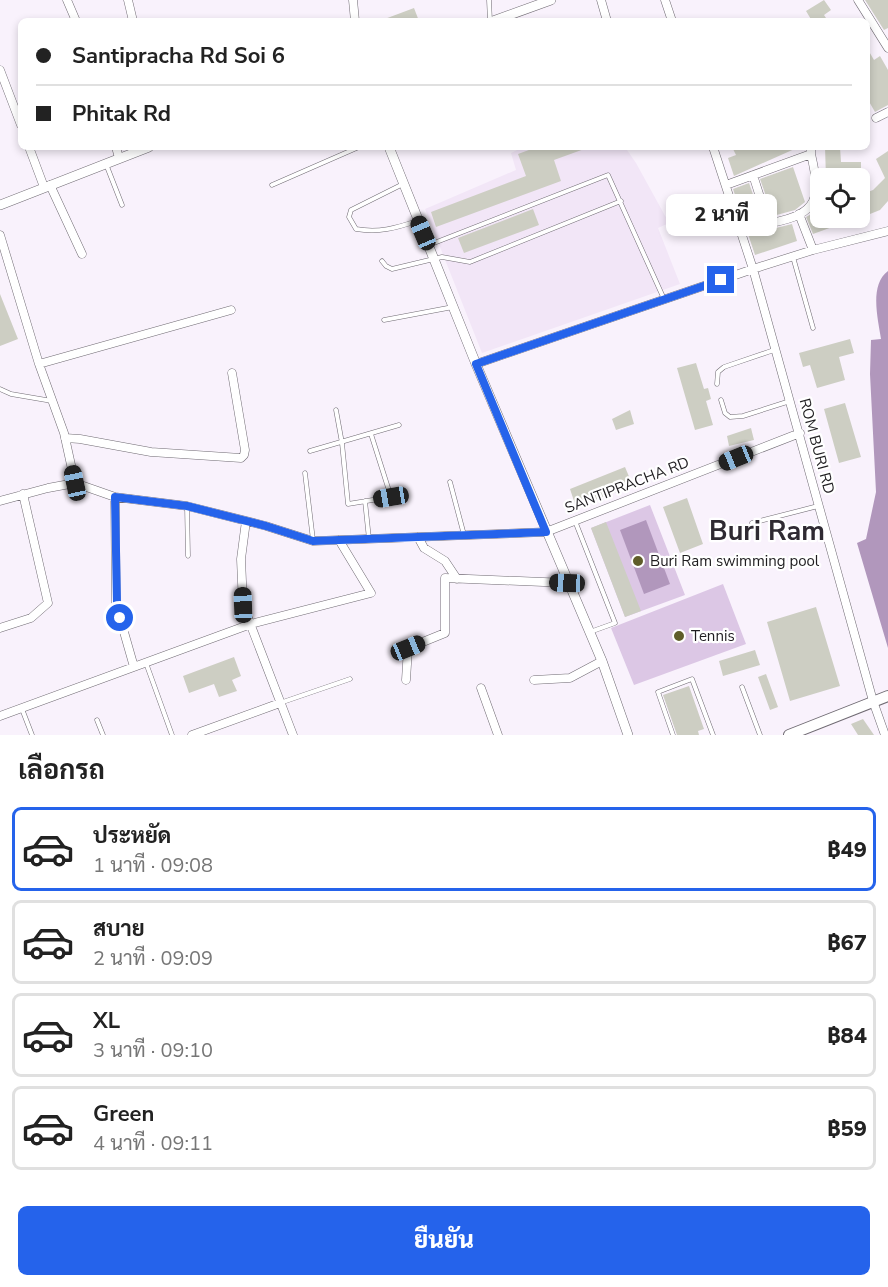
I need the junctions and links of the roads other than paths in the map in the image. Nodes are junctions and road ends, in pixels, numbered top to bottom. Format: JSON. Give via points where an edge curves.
{"nodes":[{"id":1,"x":68,"y":0,"type":"edge"},
{"id":2,"x":128,"y":0,"type":"edge"},
{"id":3,"x":353,"y":0,"type":"edge"},
{"id":4,"x":489,"y":0,"type":"edge"},
{"id":5,"x":551,"y":0,"type":"edge"},
{"id":6,"x":601,"y":0,"type":"edge"},
{"id":7,"x":666,"y":0,"type":"edge"},
{"id":8,"x":858,"y":0,"type":"edge"},
{"id":9,"x":75,"y":18,"type":"edge"},
{"id":10,"x":132,"y":18,"type":"edge"},
{"id":11,"x":355,"y":18,"type":"edge"},
{"id":12,"x":491,"y":18,"type":"edge"},
{"id":13,"x":500,"y":18,"type":"edge"},
{"id":14,"x":606,"y":18,"type":"edge"},
{"id":15,"x":671,"y":18,"type":"edge"},
{"id":16,"x":869,"y":18,"type":"edge"},
{"id":17,"x":870,"y":19,"type":"edge"},
{"id":18,"x":888,"y":48,"type":"edge"},
{"id":19,"x":0,"y":70,"type":"edge"},
{"id":20,"x":888,"y":112,"type":"edge"},
{"id":21,"x":18,"y":117,"type":"edge"},
{"id":22,"x":876,"y":118,"type":"dead end"},
{"id":23,"x":30,"y":150,"type":"edge"},
{"id":24,"x":117,"y":150,"type":"edge"},
{"id":25,"x":141,"y":150,"type":"edge"},
{"id":26,"x":352,"y":150,"type":"edge"},
{"id":27,"x":390,"y":150,"type":"edge"},
{"id":28,"x":714,"y":150,"type":"edge"},
{"id":29,"x":811,"y":151,"type":"edge"},
{"id":30,"x":119,"y":158,"type":"junction"},
{"id":31,"x":105,"y":164,"type":"junction"},
{"id":32,"x":753,"y":175,"type":"junction"},
{"id":33,"x":403,"y":183,"type":"junction"},
{"id":34,"x":272,"y":185,"type":"dead end"},
{"id":35,"x":726,"y":185,"type":"junction"},
{"id":36,"x":47,"y":186,"type":"junction"},
{"id":37,"x":621,"y":201,"type":"junction"},
{"id":38,"x":0,"y":205,"type":"edge"},
{"id":39,"x":122,"y":205,"type":"dead end"},
{"id":40,"x":799,"y":214,"type":"junction"},
{"id":41,"x":418,"y":221,"type":"junction"},
{"id":42,"x":888,"y":225,"type":"edge"},
{"id":43,"x":884,"y":231,"type":"edge"},
{"id":44,"x":0,"y":235,"type":"edge"},
{"id":45,"x":428,"y":245,"type":"junction"},
{"id":46,"x":813,"y":250,"type":"junction"},
{"id":47,"x":82,"y":254,"type":"dead end"},
{"id":48,"x":793,"y":257,"type":"junction"},
{"id":49,"x":434,"y":259,"type":"junction"},
{"id":50,"x":382,"y":261,"type":"dead end"},
{"id":51,"x":753,"y":269,"type":"junction"},
{"id":52,"x":664,"y":299,"type":"junction"},
{"id":53,"x":454,"y":306,"type":"junction"},
{"id":54,"x":231,"y":310,"type":"dead end"},
{"id":55,"x":384,"y":320,"type":"dead end"},
{"id":56,"x":813,"y":328,"type":"dead end"},
{"id":57,"x":776,"y":350,"type":"junction"},
{"id":58,"x":39,"y":364,"type":"junction"},
{"id":59,"x":476,"y":364,"type":"junction"},
{"id":60,"x":232,"y":373,"type":"dead end"},
{"id":61,"x":717,"y":384,"type":"dead end"},
{"id":62,"x":0,"y":389,"type":"edge"},
{"id":63,"x":721,"y":400,"type":"dead end"},
{"id":64,"x":791,"y":400,"type":"junction"},
{"id":65,"x":52,"y":401,"type":"junction"},
{"id":66,"x":336,"y":410,"type":"dead end"},
{"id":67,"x":399,"y":425,"type":"dead end"},
{"id":68,"x":800,"y":432,"type":"junction"},
{"id":69,"x":371,"y":434,"type":"junction"},
{"id":70,"x":65,"y":438,"type":"junction"},
{"id":71,"x":342,"y":443,"type":"junction"},
{"id":72,"x":310,"y":451,"type":"dead end"},
{"id":73,"x":305,"y":473,"type":"dead end"},
{"id":74,"x":450,"y":482,"type":"dead end"},
{"id":75,"x":75,"y":483,"type":"junction"},
{"id":76,"x":22,"y":494,"type":"junction"},
{"id":77,"x":115,"y":497,"type":"junction"},
{"id":78,"x":0,"y":501,"type":"edge"},
{"id":79,"x":365,"y":501,"type":"junction"},
{"id":80,"x":187,"y":506,"type":"junction"},
{"id":81,"x":819,"y":506,"type":"junction"},
{"id":82,"x":574,"y":520,"type":"junction"},
{"id":83,"x":246,"y":521,"type":"junction"},
{"id":84,"x":752,"y":524,"type":"dead end"},
{"id":85,"x":546,"y":532,"type":"junction"},
{"id":86,"x":464,"y":535,"type":"junction"},
{"id":87,"x":418,"y":537,"type":"junction"},
{"id":88,"x":369,"y":539,"type":"junction"},
{"id":89,"x":339,"y":540,"type":"junction"},
{"id":90,"x":313,"y":541,"type":"junction"},
{"id":91,"x":188,"y":556,"type":"dead end"},
{"id":92,"x":457,"y":579,"type":"junction"},
{"id":93,"x":567,"y":583,"type":"junction"},
{"id":94,"x":251,"y":624,"type":"junction"},
{"id":95,"x":0,"y":628,"type":"edge"},
{"id":96,"x":589,"y":633,"type":"junction"},
{"id":97,"x":602,"y":661,"type":"junction"},
{"id":98,"x":146,"y":663,"type":"junction"},
{"id":99,"x":134,"y":667,"type":"junction"},
{"id":100,"x":350,"y":679,"type":"dead end"},
{"id":101,"x":406,"y":680,"type":"dead end"},
{"id":102,"x":534,"y":681,"type":"dead end"},
{"id":103,"x":742,"y":687,"type":"dead end"},
{"id":104,"x":481,"y":688,"type":"dead end"},
{"id":105,"x":888,"y":696,"type":"edge"},
{"id":106,"x":873,"y":701,"type":"junction"},
{"id":107,"x":280,"y":702,"type":"junction"},
{"id":108,"x":22,"y":708,"type":"junction"},
{"id":109,"x":0,"y":716,"type":"edge"},
{"id":110,"x":98,"y":720,"type":"dead end"},
{"id":111,"x":32,"y":735,"type":"edge"},
{"id":112,"x":103,"y":735,"type":"edge"},
{"id":113,"x":172,"y":735,"type":"edge"},
{"id":114,"x":192,"y":735,"type":"edge"},
{"id":115,"x":293,"y":735,"type":"edge"},
{"id":116,"x":498,"y":735,"type":"edge"},
{"id":117,"x":628,"y":735,"type":"edge"},
{"id":118,"x":673,"y":735,"type":"edge"},
{"id":119,"x":713,"y":735,"type":"edge"},
{"id":120,"x":760,"y":735,"type":"edge"},
{"id":121,"x":789,"y":735,"type":"edge"},
{"id":122,"x":885,"y":735,"type":"edge"}],
"edges":[{"from":1,"to":9,"type":"street"},
{"from":2,"to":10,"type":"street"},
{"from":3,"to":11,"type":"street"},
{"from":4,"to":12,"type":"lane"},
{"from":5,"to":13,"type":"street"},
{"from":6,"to":14,"type":"street"},
{"from":7,"to":15,"type":"street"},
{"from":8,"to":16,"type":"street"},
{"from":17,"to":18,"type":"street"},
{"from":19,"to":21,"type":"street"},
{"from":20,"to":22,"type":"street"},
{"from":23,"to":36,"type":"street"},
{"from":24,"to":30,"type":"street"},
{"from":25,"to":30,"type":"street"},
{"from":26,"to":34,"type":"lane"},
{"from":27,"to":33,"type":"street"},
{"from":28,"to":35,"type":"street","name":"ROM BURI RD"},
{"from":29,"to":32,"type":"street"},
{"from":29,"to":40,"type":"street","via":[[815,199],[809,210]]},
{"from":30,"to":31,"type":"street"},
{"from":31,"to":36,"type":"street"},
{"from":31,"to":39,"type":"lane"},
{"from":32,"to":35,"type":"street"},
{"from":32,"to":40,"type":"street","via":[[771,223]]},
{"from":33,"to":41,"type":"street"},
{"from":33,"to":41,"type":"lane","via":[[351,210],[349,217],[356,229],[378,231]]},
{"from":35,"to":51,"type":"street","name":"ROM BURI RD"},
{"from":36,"to":38,"type":"street"},
{"from":36,"to":47,"type":"street"},
{"from":37,"to":45,"type":"lane","via":[[608,175]]},
{"from":37,"to":49,"type":"lane","via":[[470,262],[447,257]]},
{"from":37,"to":52,"type":"lane"},
{"from":40,"to":46,"type":"street"},
{"from":41,"to":45,"type":"street"},
{"from":42,"to":43,"type":"street"},
{"from":43,"to":46,"type":"street"},
{"from":44,"to":58,"type":"street"},
{"from":45,"to":49,"type":"street"},
{"from":46,"to":48,"type":"street"},
{"from":48,"to":51,"type":"street"},
{"from":48,"to":56,"type":"lane"},
{"from":49,"to":50,"type":"lane","via":[[392,269]]},
{"from":49,"to":53,"type":"street"},
{"from":51,"to":52,"type":"street"},
{"from":51,"to":57,"type":"street","name":"ROM BURI RD"},
{"from":52,"to":59,"type":"street"},
{"from":53,"to":55,"type":"lane"},
{"from":53,"to":59,"type":"street"},
{"from":54,"to":58,"type":"street"},
{"from":57,"to":61,"type":"lane","via":[[724,367],[717,372]]},
{"from":57,"to":64,"type":"street","name":"ROM BURI RD"},
{"from":58,"to":65,"type":"street"},
{"from":59,"to":85,"type":"street"},
{"from":60,"to":70,"type":"street","via":[[245,450],[241,458],[151,452]]},
{"from":62,"to":65,"type":"lane"},
{"from":63,"to":64,"type":"lane","via":[[730,417]]},
{"from":64,"to":68,"type":"street","name":"ROM BURI RD"},
{"from":65,"to":70,"type":"street"},
{"from":66,"to":71,"type":"lane"},
{"from":67,"to":69,"type":"lane"},
{"from":68,"to":81,"type":"street","name":"ROM BURI RD"},
{"from":68,"to":82,"type":"street","name":"SANTIPRACHA RD"},
{"from":69,"to":71,"type":"lane"},
{"from":69,"to":79,"type":"lane","via":[[391,497]]},
{"from":70,"to":75,"type":"street"},
{"from":71,"to":72,"type":"lane"},
{"from":71,"to":79,"type":"lane","via":[[348,504]]},
{"from":73,"to":90,"type":"lane"},
{"from":74,"to":86,"type":"lane"},
{"from":75,"to":76,"type":"street"},
{"from":75,"to":77,"type":"street","name":"SANTIPRACHA RD"},
{"from":76,"to":78,"type":"street"},
{"from":76,"to":95,"type":"street","via":[[48,603],[31,618]]},
{"from":77,"to":80,"type":"street","name":"SANTIPRACHA RD"},
{"from":77,"to":99,"type":"street","via":[[117,604]]},
{"from":79,"to":88,"type":"lane"},
{"from":80,"to":83,"type":"street","name":"SANTIPRACHA RD"},
{"from":80,"to":91,"type":"lane"},
{"from":81,"to":84,"type":"lane"},
{"from":81,"to":106,"type":"street","name":"ROM BURI RD"},
{"from":82,"to":85,"type":"street","name":"SANTIPRACHA RD"},
{"from":82,"to":96,"type":"lane","via":[[615,623]]},
{"from":83,"to":90,"type":"street","name":"SANTIPRACHA RD"},
{"from":83,"to":94,"type":"street","via":[[243,605]]},
{"from":85,"to":86,"type":"street","name":"SANTIPRACHA RD"},
{"from":85,"to":93,"type":"street"},
{"from":86,"to":87,"type":"street","name":"SANTIPRACHA RD"},
{"from":87,"to":88,"type":"street","name":"SANTIPRACHA RD"},
{"from":87,"to":92,"type":"street","via":[[424,548],[445,561]]},
{"from":88,"to":89,"type":"street","name":"SANTIPRACHA RD"},
{"from":89,"to":90,"type":"street","name":"SANTIPRACHA RD"},
{"from":89,"to":94,"type":"street","via":[[371,593]]},
{"from":92,"to":93,"type":"street"},
{"from":92,"to":101,"type":"street","via":[[445,578],[446,633],[408,648]]},
{"from":93,"to":96,"type":"street"},
{"from":94,"to":98,"type":"street"},
{"from":94,"to":107,"type":"street"},
{"from":96,"to":97,"type":"street"},
{"from":97,"to":102,"type":"street","via":[[570,678]]},
{"from":97,"to":117,"type":"street"},
{"from":98,"to":99,"type":"street"},
{"from":98,"to":113,"type":"lane"},
{"from":99,"to":108,"type":"street"},
{"from":100,"to":107,"type":"lane"},
{"from":103,"to":120,"type":"lane"},
{"from":104,"to":116,"type":"street"},
{"from":105,"to":106,"type":"main road"},
{"from":106,"to":121,"type":"main road"},
{"from":106,"to":122,"type":"street","name":"ROM BURI RD"},
{"from":107,"to":114,"type":"street"},
{"from":107,"to":115,"type":"street"},
{"from":108,"to":109,"type":"street"},
{"from":108,"to":111,"type":"lane"},
{"from":110,"to":112,"type":"lane"},
{"from":118,"to":119,"type":"lane","via":[[658,692],[692,678]]}]}
